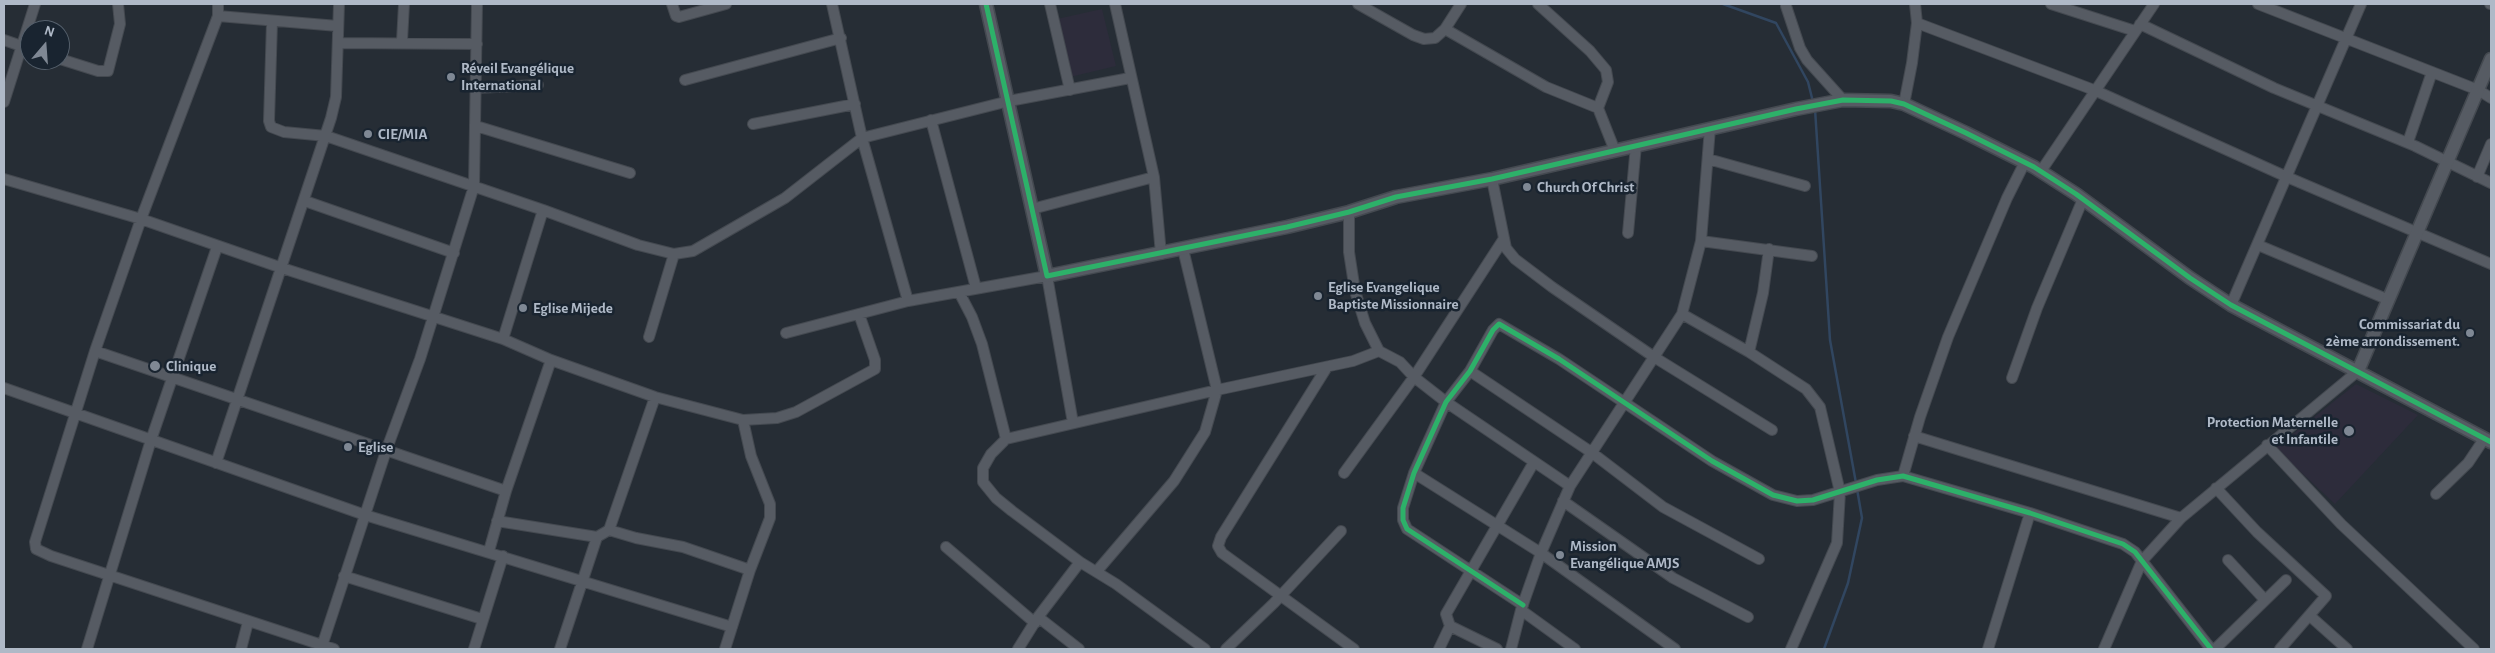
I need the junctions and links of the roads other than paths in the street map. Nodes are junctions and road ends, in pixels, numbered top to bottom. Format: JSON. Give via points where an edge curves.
{"nodes":[{"id":1,"x":35,"y":4,"type":"edge"},
{"id":2,"x":118,"y":4,"type":"edge"},
{"id":3,"x":218,"y":4,"type":"edge"},
{"id":4,"x":339,"y":4,"type":"edge"},
{"id":5,"x":404,"y":4,"type":"edge"},
{"id":6,"x":477,"y":4,"type":"edge"},
{"id":7,"x":672,"y":4,"type":"edge"},
{"id":8,"x":726,"y":4,"type":"edge"},
{"id":9,"x":832,"y":4,"type":"edge"},
{"id":10,"x":986,"y":4,"type":"edge"},
{"id":11,"x":1050,"y":4,"type":"edge"},
{"id":12,"x":1115,"y":4,"type":"edge"},
{"id":13,"x":1461,"y":4,"type":"edge"},
{"id":14,"x":1538,"y":4,"type":"edge"},
{"id":15,"x":1915,"y":4,"type":"edge"},
{"id":16,"x":2051,"y":4,"type":"edge"},
{"id":17,"x":2154,"y":4,"type":"edge"},
{"id":18,"x":2258,"y":4,"type":"edge"},
{"id":19,"x":2361,"y":4,"type":"edge"},
{"id":20,"x":1363,"y":5,"type":"edge"},
{"id":21,"x":1786,"y":6,"type":"dead end"},
{"id":22,"x":218,"y":16,"type":"junction"},
{"id":23,"x":32,"y":20,"type":"edge"},
{"id":24,"x":272,"y":22,"type":"junction"},
{"id":25,"x":1917,"y":23,"type":"junction"},
{"id":26,"x":338,"y":26,"type":"junction"},
{"id":27,"x":2138,"y":28,"type":"junction"},
{"id":28,"x":1445,"y":30,"type":"junction"},
{"id":29,"x":841,"y":38,"type":"junction"},
{"id":30,"x":2346,"y":39,"type":"junction"},
{"id":31,"x":4,"y":40,"type":"edge"},
{"id":32,"x":402,"y":41,"type":"junction"},
{"id":33,"x":338,"y":43,"type":"junction"},
{"id":34,"x":477,"y":44,"type":"junction"},
{"id":35,"x":20,"y":46,"type":"edge"},
{"id":36,"x":2491,"y":59,"type":"edge"},
{"id":37,"x":70,"y":62,"type":"edge"},
{"id":38,"x":20,"y":63,"type":"edge"},
{"id":39,"x":2432,"y":72,"type":"junction"},
{"id":40,"x":1130,"y":78,"type":"junction"},
{"id":41,"x":685,"y":80,"type":"dead end"},
{"id":42,"x":538,"y":85,"type":"dead end"},
{"id":43,"x":476,"y":88,"type":"junction"},
{"id":44,"x":1070,"y":90,"type":"junction"},
{"id":45,"x":2094,"y":90,"type":"junction"},
{"id":46,"x":2478,"y":90,"type":"junction"},
{"id":47,"x":2491,"y":98,"type":"edge"},
{"id":48,"x":1843,"y":100,"type":"junction"},
{"id":49,"x":1009,"y":101,"type":"junction"},
{"id":50,"x":4,"y":102,"type":"edge"},
{"id":51,"x":855,"y":104,"type":"junction"},
{"id":52,"x":1904,"y":104,"type":"junction"},
{"id":53,"x":2317,"y":106,"type":"junction"},
{"id":54,"x":1598,"y":108,"type":"junction"},
{"id":55,"x":931,"y":120,"type":"junction"},
{"id":56,"x":753,"y":124,"type":"dead end"},
{"id":57,"x":476,"y":126,"type":"junction"},
{"id":58,"x":1710,"y":128,"type":"junction"},
{"id":59,"x":326,"y":136,"type":"junction"},
{"id":60,"x":862,"y":138,"type":"junction"},
{"id":61,"x":2408,"y":142,"type":"junction"},
{"id":62,"x":2491,"y":144,"type":"edge"},
{"id":63,"x":1636,"y":145,"type":"junction"},
{"id":64,"x":1615,"y":151,"type":"junction"},
{"id":65,"x":1708,"y":160,"type":"junction"},
{"id":66,"x":2025,"y":162,"type":"junction"},
{"id":67,"x":2448,"y":162,"type":"junction"},
{"id":68,"x":2041,"y":171,"type":"junction"},
{"id":69,"x":630,"y":173,"type":"dead end"},
{"id":70,"x":1154,"y":177,"type":"junction"},
{"id":71,"x":2288,"y":177,"type":"junction"},
{"id":72,"x":2477,"y":177,"type":"junction"},
{"id":73,"x":4,"y":179,"type":"edge"},
{"id":74,"x":1492,"y":180,"type":"junction"},
{"id":75,"x":2491,"y":183,"type":"edge"},
{"id":76,"x":474,"y":186,"type":"junction"},
{"id":77,"x":1805,"y":186,"type":"dead end"},
{"id":78,"x":2083,"y":199,"type":"junction"},
{"id":79,"x":305,"y":200,"type":"junction"},
{"id":80,"x":1032,"y":209,"type":"junction"},
{"id":81,"x":543,"y":210,"type":"junction"},
{"id":82,"x":1349,"y":212,"type":"junction"},
{"id":83,"x":140,"y":219,"type":"junction"},
{"id":84,"x":2418,"y":231,"type":"junction"},
{"id":85,"x":1628,"y":233,"type":"dead end"},
{"id":86,"x":1504,"y":240,"type":"junction"},
{"id":87,"x":1701,"y":241,"type":"junction"},
{"id":88,"x":2258,"y":245,"type":"junction"},
{"id":89,"x":217,"y":246,"type":"junction"},
{"id":90,"x":1183,"y":249,"type":"junction"},
{"id":91,"x":1769,"y":249,"type":"junction"},
{"id":92,"x":454,"y":253,"type":"junction"},
{"id":93,"x":674,"y":254,"type":"junction"},
{"id":94,"x":1161,"y":254,"type":"junction"},
{"id":95,"x":1812,"y":256,"type":"dead end"},
{"id":96,"x":2491,"y":264,"type":"edge"},
{"id":97,"x":282,"y":268,"type":"junction"},
{"id":98,"x":1046,"y":276,"type":"junction"},
{"id":99,"x":976,"y":288,"type":"junction"},
{"id":100,"x":959,"y":292,"type":"junction"},
{"id":101,"x":2388,"y":300,"type":"junction"},
{"id":102,"x":908,"y":302,"type":"junction"},
{"id":103,"x":2231,"y":305,"type":"junction"},
{"id":104,"x":859,"y":314,"type":"junction"},
{"id":105,"x":1682,"y":314,"type":"junction"},
{"id":106,"x":433,"y":317,"type":"junction"},
{"id":107,"x":786,"y":333,"type":"dead end"},
{"id":108,"x":648,"y":337,"type":"dead end"},
{"id":109,"x":503,"y":339,"type":"junction"},
{"id":110,"x":95,"y":351,"type":"junction"},
{"id":111,"x":1379,"y":351,"type":"junction"},
{"id":112,"x":1749,"y":352,"type":"junction"},
{"id":113,"x":1654,"y":357,"type":"junction"},
{"id":114,"x":551,"y":360,"type":"junction"},
{"id":115,"x":1327,"y":367,"type":"junction"},
{"id":116,"x":1470,"y":371,"type":"junction"},
{"id":117,"x":2358,"y":371,"type":"junction"},
{"id":118,"x":1414,"y":377,"type":"junction"},
{"id":119,"x":172,"y":378,"type":"junction"},
{"id":120,"x":2012,"y":378,"type":"dead end"},
{"id":121,"x":4,"y":388,"type":"edge"},
{"id":122,"x":1217,"y":390,"type":"junction"},
{"id":123,"x":655,"y":397,"type":"junction"},
{"id":124,"x":237,"y":400,"type":"junction"},
{"id":125,"x":1624,"y":401,"type":"junction"},
{"id":126,"x":1446,"y":402,"type":"junction"},
{"id":127,"x":75,"y":413,"type":"junction"},
{"id":128,"x":743,"y":420,"type":"junction"},
{"id":129,"x":1073,"y":423,"type":"junction"},
{"id":130,"x":1772,"y":430,"type":"dead end"},
{"id":131,"x":1914,"y":436,"type":"junction"},
{"id":132,"x":1006,"y":439,"type":"junction"},
{"id":133,"x":151,"y":440,"type":"junction"},
{"id":134,"x":2488,"y":440,"type":"edge"},
{"id":135,"x":2267,"y":445,"type":"junction"},
{"id":136,"x":386,"y":451,"type":"junction"},
{"id":137,"x":1591,"y":452,"type":"junction"},
{"id":138,"x":1534,"y":462,"type":"junction"},
{"id":139,"x":216,"y":463,"type":"junction"},
{"id":140,"x":1344,"y":473,"type":"dead end"},
{"id":141,"x":1414,"y":473,"type":"junction"},
{"id":142,"x":1903,"y":476,"type":"junction"},
{"id":143,"x":1570,"y":486,"type":"junction"},
{"id":144,"x":2216,"y":488,"type":"junction"},
{"id":145,"x":506,"y":491,"type":"junction"},
{"id":146,"x":1840,"y":492,"type":"junction"},
{"id":147,"x":2436,"y":494,"type":"dead end"},
{"id":148,"x":1563,"y":500,"type":"junction"},
{"id":149,"x":2030,"y":513,"type":"junction"},
{"id":150,"x":366,"y":514,"type":"junction"},
{"id":151,"x":2180,"y":518,"type":"junction"},
{"id":152,"x":497,"y":521,"type":"junction"},
{"id":153,"x":1498,"y":526,"type":"junction"},
{"id":154,"x":609,"y":530,"type":"junction"},
{"id":155,"x":1341,"y":530,"type":"dead end"},
{"id":156,"x":597,"y":537,"type":"junction"},
{"id":157,"x":946,"y":547,"type":"dead end"},
{"id":158,"x":489,"y":551,"type":"junction"},
{"id":159,"x":1541,"y":553,"type":"junction"},
{"id":160,"x":502,"y":556,"type":"junction"},
{"id":161,"x":1759,"y":559,"type":"dead end"},
{"id":162,"x":2228,"y":560,"type":"dead end"},
{"id":163,"x":2142,"y":561,"type":"junction"},
{"id":164,"x":1080,"y":562,"type":"junction"},
{"id":165,"x":750,"y":570,"type":"junction"},
{"id":166,"x":1097,"y":571,"type":"junction"},
{"id":167,"x":1470,"y":571,"type":"junction"},
{"id":168,"x":344,"y":576,"type":"junction"},
{"id":169,"x":110,"y":577,"type":"junction"},
{"id":170,"x":2286,"y":580,"type":"dead end"},
{"id":171,"x":582,"y":582,"type":"junction"},
{"id":172,"x":1280,"y":596,"type":"junction"},
{"id":173,"x":2265,"y":600,"type":"junction"},
{"id":174,"x":1522,"y":608,"type":"junction"},
{"id":175,"x":2310,"y":616,"type":"junction"},
{"id":176,"x":1748,"y":617,"type":"dead end"},
{"id":177,"x":482,"y":619,"type":"junction"},
{"id":178,"x":1036,"y":620,"type":"junction"},
{"id":179,"x":248,"y":622,"type":"junction"},
{"id":180,"x":1450,"y":626,"type":"junction"},
{"id":181,"x":732,"y":627,"type":"junction"},
{"id":182,"x":2202,"y":639,"type":"junction"},
{"id":183,"x":322,"y":647,"type":"edge"},
{"id":184,"x":87,"y":649,"type":"edge"},
{"id":185,"x":241,"y":649,"type":"edge"},
{"id":186,"x":334,"y":649,"type":"edge"},
{"id":187,"x":474,"y":649,"type":"edge"},
{"id":188,"x":560,"y":649,"type":"edge"},
{"id":189,"x":725,"y":649,"type":"edge"},
{"id":190,"x":1018,"y":649,"type":"edge"},
{"id":191,"x":1079,"y":649,"type":"edge"},
{"id":192,"x":1205,"y":649,"type":"edge"},
{"id":193,"x":1226,"y":649,"type":"edge"},
{"id":194,"x":1354,"y":649,"type":"edge"},
{"id":195,"x":1439,"y":649,"type":"edge"},
{"id":196,"x":1497,"y":649,"type":"edge"},
{"id":197,"x":1511,"y":649,"type":"edge"},
{"id":198,"x":1575,"y":649,"type":"edge"},
{"id":199,"x":1675,"y":649,"type":"edge"},
{"id":200,"x":1791,"y":649,"type":"edge"},
{"id":201,"x":1988,"y":649,"type":"edge"},
{"id":202,"x":2104,"y":649,"type":"edge"},
{"id":203,"x":2198,"y":649,"type":"edge"},
{"id":204,"x":2211,"y":649,"type":"edge"},
{"id":205,"x":2215,"y":649,"type":"edge"},
{"id":206,"x":2280,"y":649,"type":"edge"},
{"id":207,"x":2347,"y":649,"type":"edge"},
{"id":208,"x":2474,"y":649,"type":"edge"}],
"edges":[{"from":1,"to":23,"type":"street"},
{"from":2,"to":37,"type":"street","via":[[120,24],[108,71]]},
{"from":3,"to":22,"type":"street"},
{"from":4,"to":26,"type":"street"},
{"from":5,"to":32,"type":"street"},
{"from":6,"to":34,"type":"street"},
{"from":7,"to":8,"type":"street","via":[[679,17]]},
{"from":9,"to":29,"type":"street"},
{"from":10,"to":49,"type":"street"},
{"from":11,"to":44,"type":"street"},
{"from":12,"to":40,"type":"street"},
{"from":13,"to":28,"type":"street"},
{"from":14,"to":54,"type":"street","via":[[1606,70],[1608,82]]},
{"from":15,"to":25,"type":"street"},
{"from":16,"to":27,"type":"street"},
{"from":17,"to":27,"type":"street"},
{"from":18,"to":30,"type":"street"},
{"from":19,"to":30,"type":"street"},
{"from":20,"to":28,"type":"street","via":[[1424,39],[1435,38]]},
{"from":21,"to":48,"type":"street","via":[[1804,54]]},
{"from":22,"to":24,"type":"street"},
{"from":22,"to":83,"type":"street"},
{"from":24,"to":26,"type":"street"},
{"from":24,"to":59,"type":"street","via":[[271,127],[284,132]]},
{"from":25,"to":45,"type":"street"},
{"from":25,"to":52,"type":"street"},
{"from":26,"to":33,"type":"street"},
{"from":27,"to":45,"type":"street"},
{"from":27,"to":53,"type":"street"},
{"from":28,"to":54,"type":"street","via":[[1546,87]]},
{"from":29,"to":41,"type":"street"},
{"from":29,"to":51,"type":"street"},
{"from":30,"to":39,"type":"street"},
{"from":30,"to":53,"type":"street"},
{"from":31,"to":35,"type":"street"},
{"from":32,"to":33,"type":"street"},
{"from":32,"to":34,"type":"street"},
{"from":33,"to":59,"type":"street","via":[[335,102]]},
{"from":34,"to":43,"type":"street"},
{"from":36,"to":46,"type":"street"},
{"from":38,"to":50,"type":"street"},
{"from":39,"to":46,"type":"street"},
{"from":39,"to":61,"type":"street"},
{"from":40,"to":44,"type":"street"},
{"from":40,"to":70,"type":"street"},
{"from":42,"to":43,"type":"street"},
{"from":43,"to":57,"type":"street"},
{"from":44,"to":49,"type":"street"},
{"from":45,"to":68,"type":"street"},
{"from":45,"to":71,"type":"street"},
{"from":46,"to":47,"type":"street"},
{"from":46,"to":67,"type":"street"},
{"from":48,"to":52,"type":"street"},
{"from":48,"to":58,"type":"street"},
{"from":49,"to":55,"type":"street"},
{"from":49,"to":80,"type":"street"},
{"from":51,"to":56,"type":"street"},
{"from":51,"to":60,"type":"street"},
{"from":52,"to":66,"type":"street"},
{"from":53,"to":61,"type":"street"},
{"from":53,"to":71,"type":"street"},
{"from":54,"to":64,"type":"street"},
{"from":55,"to":60,"type":"street"},
{"from":55,"to":99,"type":"street"},
{"from":57,"to":69,"type":"street"},
{"from":57,"to":76,"type":"street"},
{"from":58,"to":63,"type":"street"},
{"from":58,"to":65,"type":"street"},
{"from":59,"to":76,"type":"street"},
{"from":59,"to":79,"type":"street"},
{"from":60,"to":93,"type":"street","via":[[785,198],[693,252]]},
{"from":60,"to":102,"type":"street"},
{"from":61,"to":67,"type":"street"},
{"from":62,"to":72,"type":"street"},
{"from":63,"to":64,"type":"street"},
{"from":63,"to":85,"type":"street"},
{"from":64,"to":74,"type":"street"},
{"from":65,"to":77,"type":"street"},
{"from":65,"to":87,"type":"street"},
{"from":66,"to":68,"type":"street"},
{"from":66,"to":131,"type":"street","via":[[1948,337]]},
{"from":67,"to":72,"type":"street"},
{"from":67,"to":84,"type":"street"},
{"from":68,"to":78,"type":"street"},
{"from":70,"to":80,"type":"street"},
{"from":70,"to":94,"type":"street"},
{"from":71,"to":84,"type":"street"},
{"from":71,"to":88,"type":"street"},
{"from":72,"to":75,"type":"street"},
{"from":73,"to":83,"type":"street"},
{"from":74,"to":82,"type":"street","via":[[1396,197]]},
{"from":74,"to":86,"type":"street"},
{"from":76,"to":81,"type":"street"},
{"from":76,"to":92,"type":"street"},
{"from":78,"to":103,"type":"street"},
{"from":78,"to":120,"type":"street","via":[[2037,308]]},
{"from":79,"to":92,"type":"street"},
{"from":79,"to":97,"type":"street"},
{"from":80,"to":98,"type":"street"},
{"from":81,"to":93,"type":"street","via":[[638,245]]},
{"from":81,"to":109,"type":"street"},
{"from":82,"to":90,"type":"street"},
{"from":82,"to":111,"type":"street","via":[[1349,252],[1355,291],[1365,323]]},
{"from":83,"to":89,"type":"street"},
{"from":83,"to":110,"type":"street"},
{"from":84,"to":96,"type":"street"},
{"from":84,"to":101,"type":"street"},
{"from":86,"to":113,"type":"street","via":[[1515,259]]},
{"from":86,"to":118,"type":"street"},
{"from":87,"to":91,"type":"street"},
{"from":87,"to":105,"type":"street"},
{"from":88,"to":101,"type":"street"},
{"from":88,"to":103,"type":"street"},
{"from":89,"to":97,"type":"street"},
{"from":89,"to":119,"type":"street"},
{"from":90,"to":94,"type":"street"},
{"from":90,"to":122,"type":"street"},
{"from":91,"to":95,"type":"street"},
{"from":91,"to":112,"type":"street"},
{"from":92,"to":106,"type":"street"},
{"from":93,"to":108,"type":"street"},
{"from":94,"to":98,"type":"street"},
{"from":97,"to":106,"type":"street"},
{"from":97,"to":124,"type":"street"},
{"from":98,"to":99,"type":"street"},
{"from":98,"to":129,"type":"street"},
{"from":99,"to":100,"type":"street"},
{"from":100,"to":102,"type":"street"},
{"from":100,"to":132,"type":"street","via":[[982,344]]},
{"from":101,"to":117,"type":"street"},
{"from":102,"to":104,"type":"street"},
{"from":103,"to":117,"type":"street"},
{"from":104,"to":107,"type":"street"},
{"from":104,"to":128,"type":"street","via":[[876,360],[875,368],[796,412],[777,418]]},
{"from":105,"to":112,"type":"street"},
{"from":105,"to":113,"type":"street"},
{"from":106,"to":109,"type":"street"},
{"from":106,"to":136,"type":"street"},
{"from":109,"to":114,"type":"street"},
{"from":110,"to":119,"type":"street"},
{"from":110,"to":127,"type":"street"},
{"from":111,"to":115,"type":"street"},
{"from":111,"to":118,"type":"street","via":[[1400,362]]},
{"from":112,"to":146,"type":"street","via":[[1806,390],[1820,407]]},
{"from":113,"to":125,"type":"street"},
{"from":113,"to":130,"type":"street"},
{"from":114,"to":123,"type":"street"},
{"from":114,"to":145,"type":"street"},
{"from":115,"to":122,"type":"street"},
{"from":115,"to":172,"type":"street","via":[[1219,541],[1222,553]]},
{"from":116,"to":125,"type":"street","via":[[1496,326],[1503,325]]},
{"from":116,"to":126,"type":"street"},
{"from":116,"to":137,"type":"street"},
{"from":117,"to":134,"type":"street"},
{"from":117,"to":135,"type":"street"},
{"from":118,"to":126,"type":"street"},
{"from":118,"to":140,"type":"street"},
{"from":119,"to":124,"type":"street"},
{"from":119,"to":133,"type":"street"},
{"from":121,"to":127,"type":"street"},
{"from":122,"to":129,"type":"street"},
{"from":122,"to":166,"type":"street","via":[[1205,432],[1174,481]]},
{"from":123,"to":128,"type":"street"},
{"from":123,"to":154,"type":"street"},
{"from":124,"to":136,"type":"street"},
{"from":124,"to":139,"type":"street"},
{"from":125,"to":137,"type":"street"},
{"from":125,"to":146,"type":"street","via":[[1712,461],[1768,492],[1797,501],[1824,498]]},
{"from":126,"to":138,"type":"street"},
{"from":126,"to":141,"type":"street"},
{"from":127,"to":133,"type":"street"},
{"from":127,"to":169,"type":"street","via":[[35,542],[36,549]]},
{"from":128,"to":165,"type":"street","via":[[751,456],[770,504],[768,524]]},
{"from":129,"to":132,"type":"street"},
{"from":131,"to":142,"type":"street"},
{"from":131,"to":151,"type":"street"},
{"from":132,"to":164,"type":"street","via":[[990,454],[982,468],[983,482],[1012,512]]},
{"from":133,"to":139,"type":"street"},
{"from":133,"to":169,"type":"street"},
{"from":134,"to":147,"type":"street"},
{"from":135,"to":144,"type":"street"},
{"from":135,"to":208,"type":"street","via":[[2341,524]]},
{"from":136,"to":145,"type":"street"},
{"from":136,"to":150,"type":"street"},
{"from":137,"to":143,"type":"street"},
{"from":137,"to":161,"type":"street","via":[[1663,507]]},
{"from":138,"to":143,"type":"street"},
{"from":138,"to":153,"type":"street"},
{"from":139,"to":150,"type":"street"},
{"from":141,"to":153,"type":"street"},
{"from":141,"to":167,"type":"street","via":[[1403,508],[1407,529]]},
{"from":142,"to":146,"type":"street","via":[[1877,480]]},
{"from":142,"to":149,"type":"street"},
{"from":143,"to":148,"type":"street"},
{"from":144,"to":151,"type":"street"},
{"from":144,"to":175,"type":"street","via":[[2257,532],[2325,594],[2325,599]]},
{"from":145,"to":152,"type":"street"},
{"from":146,"to":200,"type":"street","via":[[1837,543]]},
{"from":148,"to":159,"type":"street"},
{"from":148,"to":176,"type":"street","via":[[1673,578]]},
{"from":149,"to":163,"type":"street","via":[[2123,544]]},
{"from":149,"to":201,"type":"street"},
{"from":150,"to":158,"type":"street"},
{"from":150,"to":168,"type":"street"},
{"from":151,"to":163,"type":"street"},
{"from":152,"to":156,"type":"street"},
{"from":152,"to":158,"type":"street"},
{"from":153,"to":159,"type":"street"},
{"from":153,"to":167,"type":"street"},
{"from":154,"to":156,"type":"street"},
{"from":154,"to":165,"type":"street","via":[[683,546]]},
{"from":155,"to":172,"type":"street"},
{"from":156,"to":171,"type":"street"},
{"from":157,"to":178,"type":"street"},
{"from":158,"to":160,"type":"street"},
{"from":159,"to":174,"type":"street"},
{"from":159,"to":199,"type":"street"},
{"from":160,"to":171,"type":"street"},
{"from":160,"to":177,"type":"street"},
{"from":162,"to":173,"type":"street"},
{"from":163,"to":182,"type":"street"},
{"from":163,"to":202,"type":"street"},
{"from":164,"to":166,"type":"street"},
{"from":164,"to":178,"type":"street"},
{"from":165,"to":181,"type":"street"},
{"from":166,"to":192,"type":"street"},
{"from":167,"to":174,"type":"street"},
{"from":167,"to":180,"type":"street","via":[[1446,614]]},
{"from":168,"to":177,"type":"street"},
{"from":168,"to":183,"type":"street"},
{"from":169,"to":179,"type":"street"},
{"from":169,"to":184,"type":"street"},
{"from":170,"to":173,"type":"street"},
{"from":171,"to":181,"type":"street"},
{"from":171,"to":188,"type":"street"},
{"from":172,"to":193,"type":"street"},
{"from":172,"to":194,"type":"street"},
{"from":173,"to":205,"type":"street"},
{"from":174,"to":197,"type":"street"},
{"from":174,"to":198,"type":"street"},
{"from":175,"to":206,"type":"street"},
{"from":175,"to":207,"type":"street"},
{"from":177,"to":187,"type":"street"},
{"from":178,"to":190,"type":"street"},
{"from":178,"to":191,"type":"street"},
{"from":179,"to":183,"type":"street"},
{"from":179,"to":185,"type":"street"},
{"from":180,"to":195,"type":"street"},
{"from":180,"to":196,"type":"street"},
{"from":181,"to":189,"type":"street"},
{"from":182,"to":203,"type":"street"},
{"from":182,"to":204,"type":"street"},
{"from":183,"to":186,"type":"street"}]}
